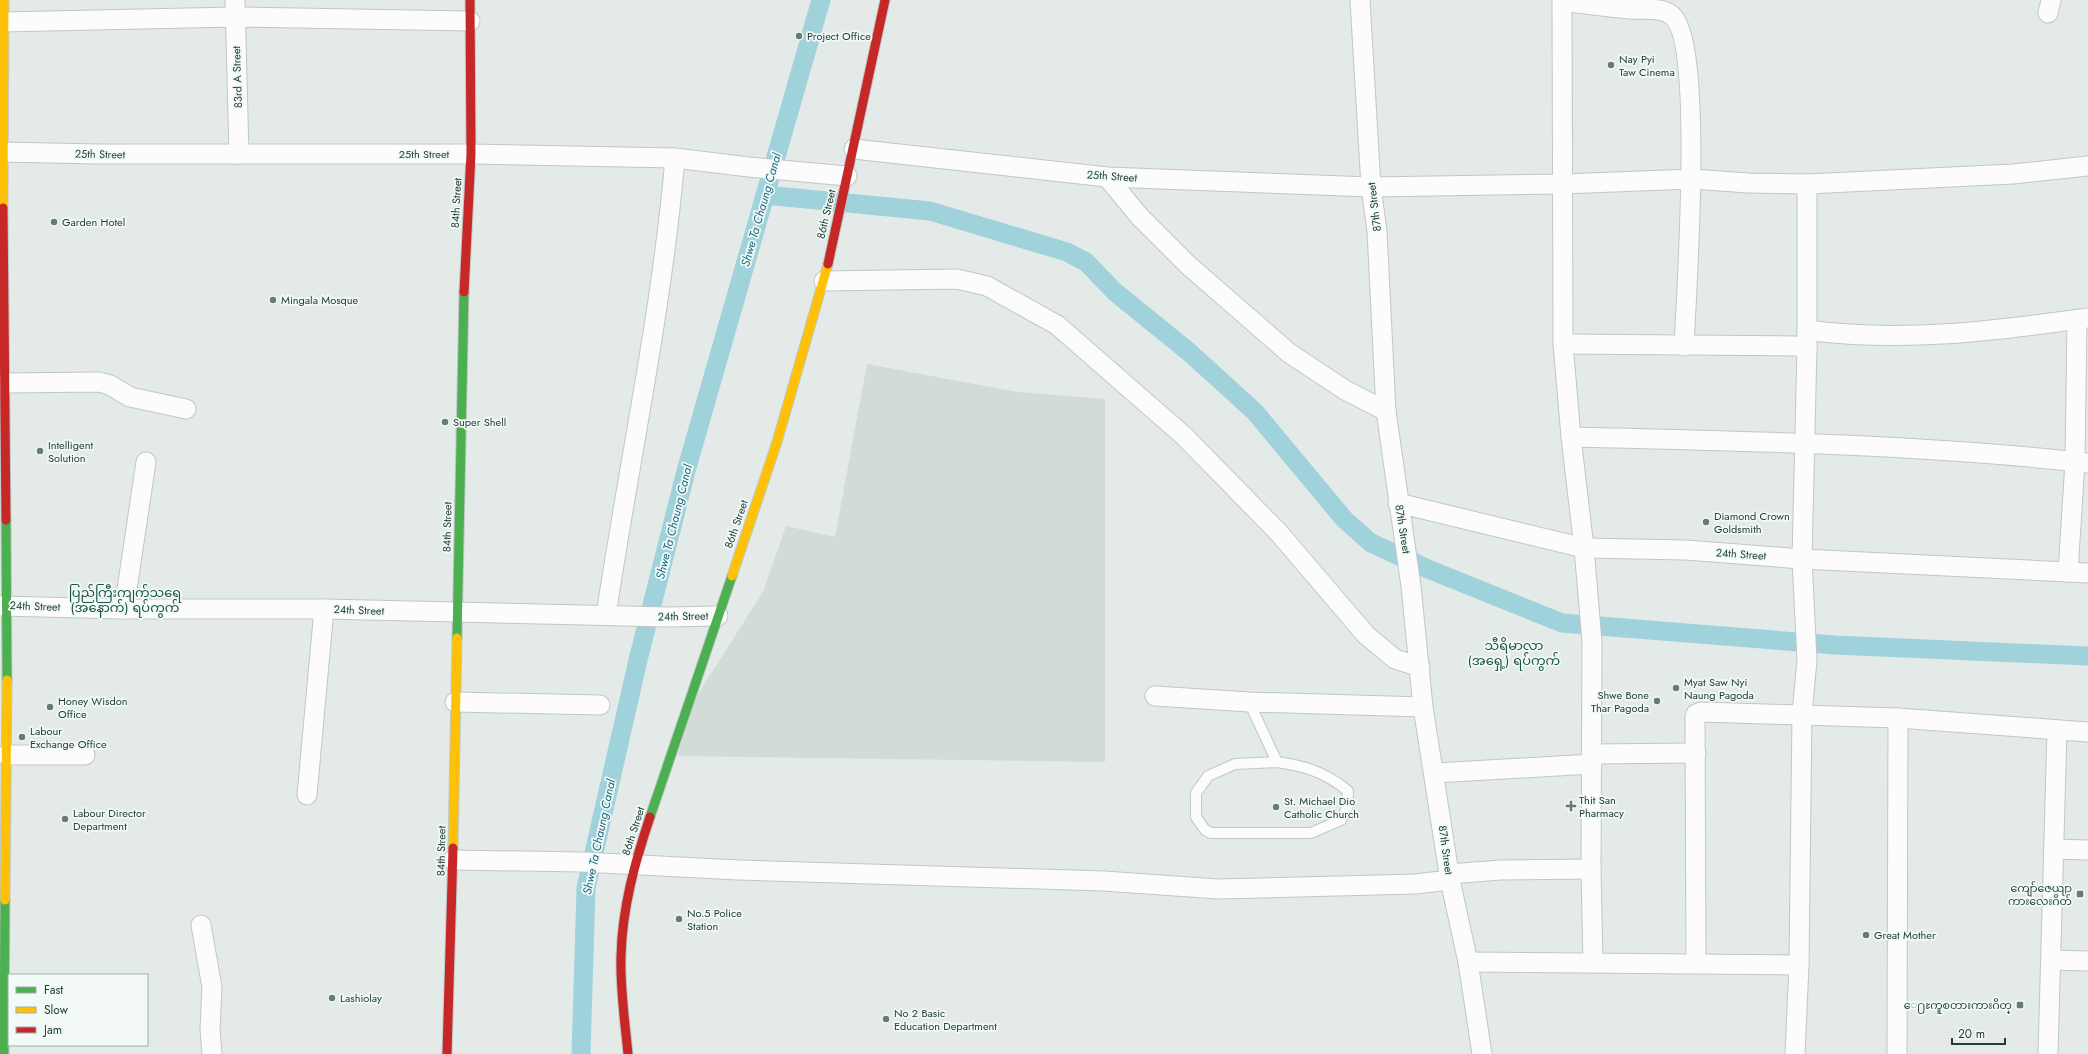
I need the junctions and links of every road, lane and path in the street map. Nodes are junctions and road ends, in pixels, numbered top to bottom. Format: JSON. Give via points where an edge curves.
{"nodes":[{"id":1,"x":4,"y":0,"type":"edge"},
{"id":2,"x":470,"y":0,"type":"edge"},
{"id":3,"x":885,"y":0,"type":"edge"},
{"id":4,"x":1360,"y":0,"type":"edge"},
{"id":5,"x":1562,"y":1,"type":"edge"},
{"id":6,"x":235,"y":8,"type":"edge"},
{"id":7,"x":470,"y":20,"type":"junction"},
{"id":8,"x":2,"y":22,"type":"junction"},
{"id":9,"x":854,"y":149,"type":"junction"},
{"id":10,"x":1,"y":152,"type":"edge"},
{"id":11,"x":239,"y":154,"type":"junction"},
{"id":12,"x":471,"y":154,"type":"junction"},
{"id":13,"x":675,"y":158,"type":"junction"},
{"id":14,"x":2088,"y":166,"type":"edge"},
{"id":15,"x":1107,"y":177,"type":"junction"},
{"id":16,"x":1692,"y":179,"type":"junction"},
{"id":17,"x":846,"y":182,"type":"junction"},
{"id":18,"x":1562,"y":184,"type":"junction"},
{"id":19,"x":1807,"y":184,"type":"junction"},
{"id":20,"x":1371,"y":187,"type":"junction"},
{"id":21,"x":824,"y":281,"type":"junction"},
{"id":22,"x":2082,"y":319,"type":"edge"},
{"id":23,"x":1807,"y":338,"type":"junction"},
{"id":24,"x":1563,"y":344,"type":"junction"},
{"id":25,"x":1684,"y":346,"type":"junction"},
{"id":26,"x":3,"y":383,"type":"edge"},
{"id":27,"x":186,"y":409,"type":"dead end"},
{"id":28,"x":1386,"y":411,"type":"junction"},
{"id":29,"x":1571,"y":437,"type":"junction"},
{"id":30,"x":1804,"y":442,"type":"junction"},
{"id":31,"x":146,"y":462,"type":"dead end"},
{"id":32,"x":2081,"y":462,"type":"edge"},
{"id":33,"x":1398,"y":503,"type":"junction"},
{"id":34,"x":1584,"y":548,"type":"junction"},
{"id":35,"x":1802,"y":558,"type":"junction"},
{"id":36,"x":2068,"y":572,"type":"junction"},
{"id":37,"x":2088,"y":573,"type":"edge"},
{"id":38,"x":3,"y":606,"type":"edge"},
{"id":39,"x":124,"y":609,"type":"junction"},
{"id":40,"x":324,"y":609,"type":"junction"},
{"id":41,"x":457,"y":613,"type":"junction"},
{"id":42,"x":606,"y":615,"type":"junction"},
{"id":43,"x":718,"y":616,"type":"junction"},
{"id":44,"x":1420,"y":667,"type":"junction"},
{"id":45,"x":1155,"y":696,"type":"dead end"},
{"id":46,"x":455,"y":702,"type":"junction"},
{"id":47,"x":1249,"y":702,"type":"junction"},
{"id":48,"x":600,"y":705,"type":"dead end"},
{"id":49,"x":1424,"y":707,"type":"junction"},
{"id":50,"x":1802,"y":714,"type":"junction"},
{"id":51,"x":1898,"y":718,"type":"junction"},
{"id":52,"x":2057,"y":730,"type":"junction"},
{"id":53,"x":2088,"y":732,"type":"edge"},
{"id":54,"x":1696,"y":753,"type":"junction"},
{"id":55,"x":85,"y":754,"type":"dead end"},
{"id":56,"x":1592,"y":759,"type":"junction"},
{"id":57,"x":1277,"y":762,"type":"junction"},
{"id":58,"x":4,"y":764,"type":"edge"},
{"id":59,"x":1435,"y":773,"type":"junction"},
{"id":60,"x":307,"y":795,"type":"dead end"},
{"id":61,"x":2054,"y":849,"type":"junction"},
{"id":62,"x":2088,"y":850,"type":"edge"},
{"id":63,"x":453,"y":860,"type":"junction"},
{"id":64,"x":634,"y":865,"type":"junction"},
{"id":65,"x":1591,"y":869,"type":"junction"},
{"id":66,"x":1450,"y":877,"type":"junction"},
{"id":67,"x":201,"y":926,"type":"dead end"},
{"id":68,"x":2052,"y":960,"type":"junction"},
{"id":69,"x":2088,"y":961,"type":"edge"},
{"id":70,"x":1468,"y":962,"type":"junction"},
{"id":71,"x":1593,"y":963,"type":"junction"},
{"id":72,"x":1696,"y":964,"type":"junction"},
{"id":73,"x":1798,"y":965,"type":"junction"},
{"id":74,"x":4,"y":1054,"type":"edge"},
{"id":75,"x":212,"y":1054,"type":"edge"},
{"id":76,"x":447,"y":1054,"type":"edge"},
{"id":77,"x":628,"y":1054,"type":"edge"},
{"id":78,"x":1482,"y":1054,"type":"edge"},
{"id":79,"x":1795,"y":1054,"type":"edge"},
{"id":80,"x":1897,"y":1054,"type":"edge"},
{"id":81,"x":2048,"y":1054,"type":"edge"}],
"edges":[{"from":1,"to":8,"type":"street"},
{"from":2,"to":7,"type":"street","name":"84th Street"},
{"from":3,"to":9,"type":"street","name":"86th Street"},
{"from":4,"to":20,"type":"street","name":"87th Street"},
{"from":5,"to":16,"type":"street","via":[[1661,10],[1674,18],[1681,32],[1689,86]]},
{"from":5,"to":18,"type":"street"},
{"from":6,"to":7,"type":"street"},
{"from":6,"to":8,"type":"street"},
{"from":6,"to":11,"type":"street","name":"83rd A Street"},
{"from":7,"to":12,"type":"street","name":"84th Street"},
{"from":8,"to":10,"type":"street"},
{"from":9,"to":15,"type":"street","name":"25th Street"},
{"from":9,"to":17,"type":"street","name":"86th Street"},
{"from":10,"to":11,"type":"street","name":"25th Street"},
{"from":10,"to":26,"type":"street"},
{"from":11,"to":12,"type":"street","name":"25th Street"},
{"from":12,"to":13,"type":"street","name":"25th Street"},
{"from":12,"to":41,"type":"street","name":"84th Street","via":[[465,268]]},
{"from":13,"to":17,"type":"street","name":"25th Street","via":[[799,172]]},
{"from":13,"to":42,"type":"street","via":[[669,231],[659,301]]},
{"from":14,"to":19,"type":"street","name":"25th Street","via":[[2012,174]]},
{"from":15,"to":20,"type":"street","name":"25th Street"},
{"from":15,"to":28,"type":"street","via":[[1140,217],[1188,265],[1289,354],[1345,390]]},
{"from":16,"to":18,"type":"street","name":"25th Street"},
{"from":16,"to":19,"type":"street","name":"25th Street"},
{"from":16,"to":25,"type":"street"},
{"from":17,"to":21,"type":"street","name":"86th Street"},
{"from":18,"to":20,"type":"street","name":"25th Street"},
{"from":18,"to":24,"type":"street"},
{"from":19,"to":23,"type":"street"},
{"from":20,"to":28,"type":"street","name":"87th Street","via":[[1377,231]]},
{"from":21,"to":43,"type":"street","name":"86th Street","via":[[777,442]]},
{"from":21,"to":44,"type":"street","via":[[972,281],[987,286],[1057,325],[1184,436],[1279,533],[1366,635],[1395,659]]},
{"from":22,"to":23,"type":"street","via":[[1961,334],[1845,335]]},
{"from":22,"to":32,"type":"street"},
{"from":23,"to":25,"type":"street","via":[[1794,346]]},
{"from":23,"to":30,"type":"street"},
{"from":24,"to":25,"type":"street"},
{"from":24,"to":29,"type":"street"},
{"from":26,"to":27,"type":"street","via":[[99,382],[110,385],[130,397]]},
{"from":26,"to":38,"type":"street"},
{"from":28,"to":33,"type":"street","name":"87th Street"},
{"from":29,"to":30,"type":"street"},
{"from":29,"to":34,"type":"street"},
{"from":30,"to":32,"type":"street"},
{"from":30,"to":35,"type":"street"},
{"from":31,"to":39,"type":"street"},
{"from":32,"to":36,"type":"street"},
{"from":33,"to":34,"type":"street","name":"24th Street"},
{"from":33,"to":44,"type":"street","name":"87th Street","via":[[1406,547]]},
{"from":34,"to":35,"type":"street","name":"24th Street","via":[[1686,550]]},
{"from":34,"to":56,"type":"street","via":[[1592,642]]},
{"from":35,"to":36,"type":"street","name":"24th Street"},
{"from":35,"to":50,"type":"street","via":[[1807,660]]},
{"from":36,"to":37,"type":"street","name":"24th Street"},
{"from":38,"to":39,"type":"street","name":"24th Street"},
{"from":38,"to":58,"type":"street"},
{"from":39,"to":40,"type":"street","name":"24th Street"},
{"from":40,"to":41,"type":"street","name":"24th Street"},
{"from":40,"to":60,"type":"street"},
{"from":41,"to":42,"type":"street","name":"24th Street"},
{"from":41,"to":46,"type":"street","name":"84th Street"},
{"from":42,"to":43,"type":"street","name":"24th Street"},
{"from":43,"to":64,"type":"street","name":"86th Street"},
{"from":44,"to":49,"type":"street","name":"87th Street"},
{"from":45,"to":47,"type":"street"},
{"from":46,"to":48,"type":"street"},
{"from":46,"to":63,"type":"street","name":"84th Street"},
{"from":47,"to":49,"type":"street"},
{"from":47,"to":57,"type":"lane"},
{"from":49,"to":59,"type":"street","name":"87th Street"},
{"from":50,"to":51,"type":"street"},
{"from":50,"to":54,"type":"street","via":[[1701,712],[1695,717]]},
{"from":50,"to":73,"type":"street"},
{"from":51,"to":52,"type":"street"},
{"from":51,"to":80,"type":"street"},
{"from":52,"to":53,"type":"street"},
{"from":52,"to":61,"type":"street"},
{"from":54,"to":56,"type":"street"},
{"from":54,"to":72,"type":"street"},
{"from":55,"to":58,"type":"street"},
{"from":56,"to":59,"type":"street"},
{"from":56,"to":65,"type":"street"},
{"from":57,"to":57,"type":"lane","via":[[1234,764],[1208,776],[1196,793],[1196,817],[1205,830],[1211,833],[1311,833],[1341,820],[1347,808],[1348,791],[1335,781],[1306,767]]},
{"from":58,"to":74,"type":"street"},
{"from":59,"to":66,"type":"street","name":"87th Street"},
{"from":61,"to":62,"type":"street"},
{"from":61,"to":68,"type":"street"},
{"from":63,"to":64,"type":"street"},
{"from":63,"to":76,"type":"street","name":"84th Street"},
{"from":64,"to":66,"type":"street","via":[[1104,881],[1218,889],[1415,884]]},
{"from":64,"to":77,"type":"street","name":"86th Street","via":[[622,930],[621,957],[622,999]]},
{"from":65,"to":66,"type":"street","via":[[1501,870]]},
{"from":65,"to":71,"type":"street"},
{"from":66,"to":70,"type":"street","name":"87th Street"},
{"from":67,"to":75,"type":"street","via":[[212,987]]},
{"from":68,"to":69,"type":"street"},
{"from":68,"to":81,"type":"street"},
{"from":70,"to":71,"type":"street"},
{"from":70,"to":78,"type":"street","name":"87th Street"},
{"from":71,"to":72,"type":"street"},
{"from":72,"to":73,"type":"street"},
{"from":73,"to":79,"type":"street"}]}
